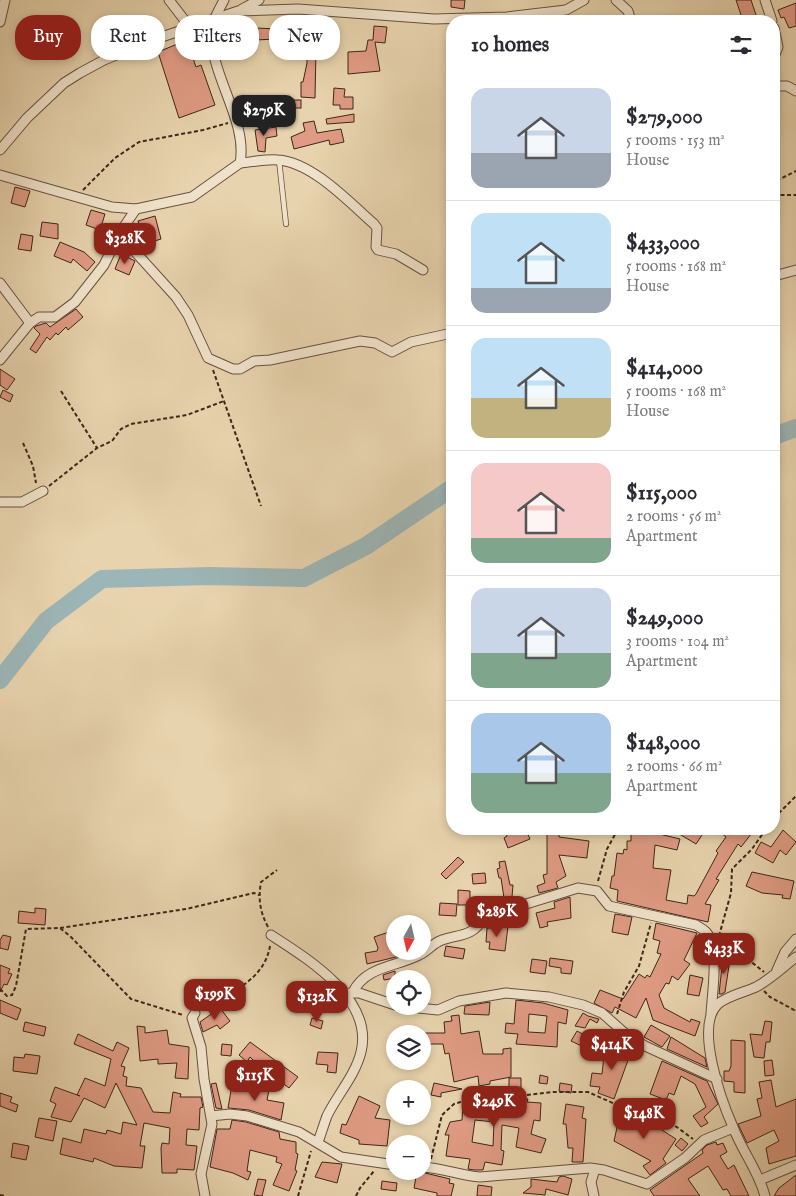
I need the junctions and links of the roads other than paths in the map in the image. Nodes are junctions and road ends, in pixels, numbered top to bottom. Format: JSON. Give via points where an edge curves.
{"nodes":[{"id":1,"x":5,"y":0,"type":"edge"},
{"id":2,"x":169,"y":0,"type":"edge"},
{"id":3,"x":224,"y":0,"type":"edge"},
{"id":4,"x":259,"y":0,"type":"edge"},
{"id":5,"x":584,"y":0,"type":"edge"},
{"id":6,"x":616,"y":0,"type":"edge"},
{"id":7,"x":765,"y":0,"type":"edge"},
{"id":8,"x":238,"y":11,"type":"junction"},
{"id":9,"x":181,"y":15,"type":"edge"},
{"id":10,"x":216,"y":15,"type":"edge"},
{"id":11,"x":227,"y":15,"type":"edge"},
{"id":12,"x":534,"y":15,"type":"edge"},
{"id":13,"x":629,"y":15,"type":"edge"},
{"id":14,"x":770,"y":15,"type":"edge"},
{"id":15,"x":446,"y":19,"type":"edge"},
{"id":16,"x":0,"y":22,"type":"edge"},
{"id":17,"x":175,"y":32,"type":"edge"},
{"id":18,"x":216,"y":60,"type":"edge"},
{"id":19,"x":780,"y":86,"type":"edge"},
{"id":20,"x":796,"y":91,"type":"edge"},
{"id":21,"x":0,"y":148,"type":"edge"},
{"id":22,"x":279,"y":160,"type":"junction"},
{"id":23,"x":240,"y":163,"type":"junction"},
{"id":24,"x":0,"y":175,"type":"edge"},
{"id":25,"x":136,"y":209,"type":"junction"},
{"id":26,"x":286,"y":224,"type":"dead end"},
{"id":27,"x":119,"y":234,"type":"junction"},
{"id":28,"x":423,"y":270,"type":"dead end"},
{"id":29,"x":796,"y":270,"type":"edge"},
{"id":30,"x":780,"y":274,"type":"edge"},
{"id":31,"x":0,"y":283,"type":"edge"},
{"id":32,"x":30,"y":323,"type":"junction"},
{"id":33,"x":446,"y":334,"type":"edge"},
{"id":34,"x":0,"y":360,"type":"edge"},
{"id":35,"x":42,"y":492,"type":"road end"},
{"id":36,"x":0,"y":502,"type":"edge"},
{"id":37,"x":272,"y":935,"type":"road end"},
{"id":38,"x":796,"y":939,"type":"edge"},
{"id":39,"x":796,"y":957,"type":"edge"},
{"id":40,"x":777,"y":970,"type":"junction"},
{"id":41,"x":350,"y":993,"type":"junction"},
{"id":42,"x":386,"y":1003,"type":"edge"},
{"id":43,"x":431,"y":1009,"type":"edge"},
{"id":44,"x":711,"y":1014,"type":"junction"},
{"id":45,"x":194,"y":1015,"type":"road end"},
{"id":46,"x":717,"y":1079,"type":"junction"},
{"id":47,"x":211,"y":1116,"type":"junction"},
{"id":48,"x":733,"y":1128,"type":"junction"},
{"id":49,"x":316,"y":1142,"type":"junction"},
{"id":50,"x":386,"y":1164,"type":"edge"},
{"id":51,"x":796,"y":1165,"type":"edge"},
{"id":52,"x":431,"y":1168,"type":"edge"},
{"id":53,"x":595,"y":1169,"type":"junction"},
{"id":54,"x":760,"y":1180,"type":"junction"},
{"id":55,"x":205,"y":1196,"type":"edge"},
{"id":56,"x":594,"y":1196,"type":"edge"},
{"id":57,"x":765,"y":1196,"type":"edge"}],
"edges":[{"from":1,"to":16,"type":"street"},
{"from":2,"to":9,"type":"street"},
{"from":3,"to":10,"type":"street"},
{"from":4,"to":8,"type":"street"},
{"from":5,"to":12,"type":"street","via":[[566,10]]},
{"from":6,"to":13,"type":"street"},
{"from":7,"to":14,"type":"street"},
{"from":8,"to":11,"type":"street"},
{"from":8,"to":15,"type":"street","via":[[298,9]]},
{"from":17,"to":21,"type":"street","via":[[104,60],[64,83]]},
{"from":18,"to":23,"type":"street","via":[[241,142]]},
{"from":19,"to":20,"type":"street"},
{"from":22,"to":23,"type":"street"},
{"from":22,"to":26,"type":"lane"},
{"from":22,"to":28,"type":"street","via":[[309,171],[374,224],[378,250],[396,254]]},
{"from":23,"to":25,"type":"street","via":[[192,197]]},
{"from":24,"to":25,"type":"street","via":[[112,207]]},
{"from":25,"to":27,"type":"street"},
{"from":27,"to":32,"type":"street","via":[[104,265],[75,302],[55,318],[39,318]]},
{"from":27,"to":33,"type":"street","via":[[176,297],[208,358],[233,369],[254,361],[311,353],[360,341],[375,343],[392,352],[411,342]]},
{"from":29,"to":30,"type":"street"},
{"from":31,"to":32,"type":"street"},
{"from":32,"to":34,"type":"street"},
{"from":35,"to":36,"type":"street","via":[[22,502]]},
{"from":37,"to":41,"type":"street","via":[[304,955]]},
{"from":38,"to":40,"type":"street","via":[[785,952]]},
{"from":39,"to":40,"type":"street"},
{"from":40,"to":44,"type":"street","via":[[758,986],[718,1004]]},
{"from":41,"to":42,"type":"street"},
{"from":41,"to":44,"type":"street","via":[[372,971],[413,959],[442,940],[458,938],[475,929],[490,914],[578,888],[597,891],[609,906],[696,925],[715,940]]},
{"from":41,"to":49,"type":"street","via":[[360,1027],[361,1052]]},
{"from":43,"to":46,"type":"street","via":[[477,997],[514,994],[583,1005],[602,1013],[645,1046]]},
{"from":44,"to":46,"type":"street","via":[[708,1036]]},
{"from":45,"to":47,"type":"street"},
{"from":46,"to":48,"type":"street"},
{"from":47,"to":49,"type":"street","via":[[247,1116],[299,1132]]},
{"from":47,"to":55,"type":"street","via":[[201,1174]]},
{"from":48,"to":53,"type":"street","via":[[699,1144],[685,1158],[647,1184]]},
{"from":48,"to":54,"type":"street"},
{"from":49,"to":50,"type":"street","via":[[341,1157]]},
{"from":51,"to":54,"type":"street"},
{"from":52,"to":53,"type":"street","via":[[480,1177]]},
{"from":53,"to":56,"type":"street","via":[[591,1182]]},
{"from":54,"to":57,"type":"street"}]}
